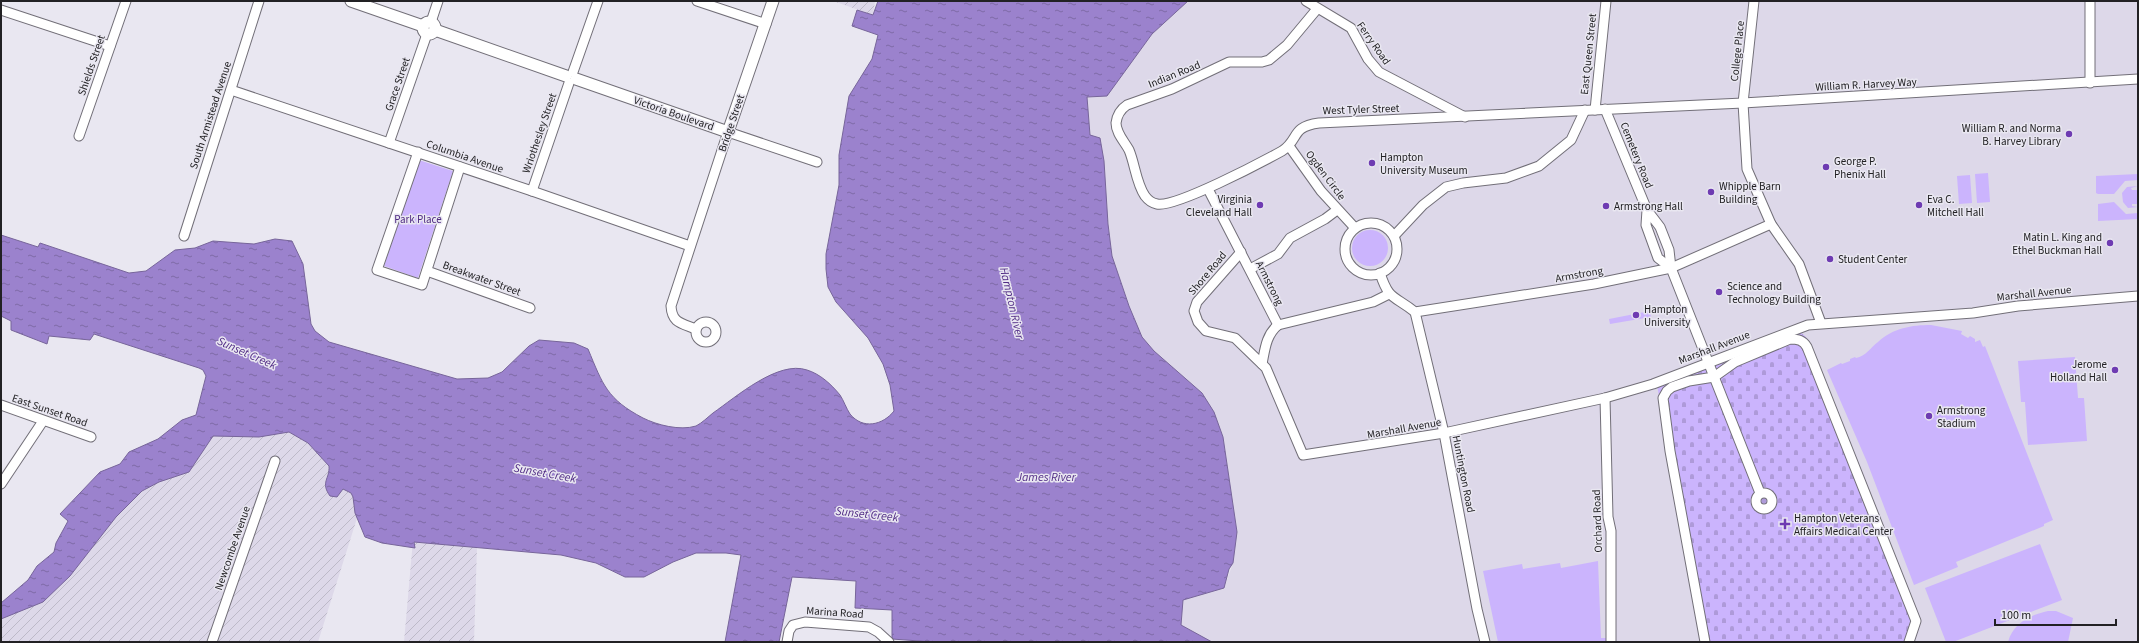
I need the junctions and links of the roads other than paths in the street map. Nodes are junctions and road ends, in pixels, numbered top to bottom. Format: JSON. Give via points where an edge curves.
{"nodes":[{"id":1,"x":126,"y":1,"type":"edge"},
{"id":2,"x":259,"y":1,"type":"edge"},
{"id":3,"x":350,"y":1,"type":"edge"},
{"id":4,"x":438,"y":1,"type":"edge"},
{"id":5,"x":598,"y":1,"type":"edge"},
{"id":6,"x":698,"y":1,"type":"edge"},
{"id":7,"x":774,"y":1,"type":"edge"},
{"id":8,"x":1306,"y":1,"type":"edge"},
{"id":9,"x":1606,"y":1,"type":"edge"},
{"id":10,"x":1754,"y":1,"type":"edge"},
{"id":11,"x":2090,"y":1,"type":"edge"},
{"id":12,"x":1317,"y":9,"type":"junction"},
{"id":13,"x":1,"y":10,"type":"edge"},
{"id":14,"x":766,"y":24,"type":"junction"},
{"id":15,"x":429,"y":28,"type":"junction"},
{"id":16,"x":110,"y":46,"type":"junction"},
{"id":17,"x":571,"y":77,"type":"junction"},
{"id":18,"x":2138,"y":79,"type":"edge"},
{"id":19,"x":2090,"y":83,"type":"junction"},
{"id":20,"x":231,"y":90,"type":"junction"},
{"id":21,"x":1743,"y":103,"type":"junction"},
{"id":22,"x":1605,"y":109,"type":"junction"},
{"id":23,"x":1585,"y":110,"type":"junction"},
{"id":24,"x":1594,"y":110,"type":"junction"},
{"id":25,"x":1466,"y":117,"type":"junction"},
{"id":26,"x":728,"y":132,"type":"junction"},
{"id":27,"x":79,"y":136,"type":"dead end"},
{"id":28,"x":389,"y":143,"type":"junction"},
{"id":29,"x":1289,"y":146,"type":"junction"},
{"id":30,"x":418,"y":152,"type":"junction"},
{"id":31,"x":817,"y":162,"type":"dead end"},
{"id":32,"x":460,"y":167,"type":"junction"},
{"id":33,"x":1208,"y":189,"type":"junction"},
{"id":34,"x":532,"y":191,"type":"junction"},
{"id":35,"x":1337,"y":210,"type":"junction"},
{"id":36,"x":1647,"y":210,"type":"junction"},
{"id":37,"x":1771,"y":224,"type":"junction"},
{"id":38,"x":1355,"y":228,"type":"junction"},
{"id":39,"x":184,"y":236,"type":"dead end"},
{"id":40,"x":1394,"y":236,"type":"junction"},
{"id":41,"x":690,"y":246,"type":"junction"},
{"id":42,"x":1241,"y":252,"type":"junction"},
{"id":43,"x":1671,"y":268,"type":"junction"},
{"id":44,"x":1250,"y":269,"type":"junction"},
{"id":45,"x":426,"y":271,"type":"junction"},
{"id":46,"x":1380,"y":273,"type":"junction"},
{"id":47,"x":1389,"y":294,"type":"junction"},
{"id":48,"x":2138,"y":296,"type":"edge"},
{"id":49,"x":530,"y":308,"type":"dead end"},
{"id":50,"x":1415,"y":312,"type":"junction"},
{"id":51,"x":1821,"y":323,"type":"junction"},
{"id":52,"x":1278,"y":325,"type":"junction"},
{"id":53,"x":696,"y":329,"type":"dead end"},
{"id":54,"x":1708,"y":362,"type":"junction"},
{"id":55,"x":1262,"y":364,"type":"junction"},
{"id":56,"x":1714,"y":377,"type":"junction"},
{"id":57,"x":1605,"y":398,"type":"junction"},
{"id":58,"x":1,"y":406,"type":"edge"},
{"id":59,"x":43,"y":421,"type":"junction"},
{"id":60,"x":1444,"y":433,"type":"junction"},
{"id":61,"x":91,"y":437,"type":"dead end"},
{"id":62,"x":1303,"y":455,"type":"joint"},
{"id":63,"x":275,"y":461,"type":"dead end"},
{"id":64,"x":1,"y":484,"type":"edge"},
{"id":65,"x":1760,"y":493,"type":"dead end"},
{"id":66,"x":212,"y":642,"type":"edge"},
{"id":67,"x":787,"y":642,"type":"edge"},
{"id":68,"x":889,"y":642,"type":"edge"},
{"id":69,"x":1485,"y":642,"type":"edge"},
{"id":70,"x":1612,"y":642,"type":"edge"},
{"id":71,"x":1705,"y":642,"type":"edge"},
{"id":72,"x":1909,"y":642,"type":"edge"}],
"edges":[{"from":1,"to":16,"type":"street","name":"Shields Street"},
{"from":2,"to":20,"type":"street","name":"South Armistead Avenue"},
{"from":3,"to":15,"type":"street","name":"Victoria Boulevard"},
{"from":4,"to":15,"type":"street","name":"Grace Street"},
{"from":5,"to":17,"type":"street","name":"Wriothesley Street"},
{"from":6,"to":14,"type":"street"},
{"from":7,"to":14,"type":"street","name":"Bridge Street"},
{"from":8,"to":12,"type":"street","name":"Ferry Road"},
{"from":9,"to":24,"type":"street","name":"East Queen Street"},
{"from":10,"to":21,"type":"street","name":"College Place"},
{"from":11,"to":19,"type":"street"},
{"from":12,"to":25,"type":"street","name":"Ferry Road","via":[[1351,28],[1378,72]]},
{"from":12,"to":33,"type":"street","name":"Indian Road","via":[[1287,45],[1269,60],[1229,62],[1172,89],[1127,105],[1121,110],[1117,118],[1117,128],[1130,152],[1142,191],[1153,203],[1174,204]]},
{"from":13,"to":16,"type":"street"},
{"from":14,"to":26,"type":"street","name":"Bridge Street"},
{"from":15,"to":17,"type":"street","name":"Victoria Boulevard"},
{"from":15,"to":28,"type":"street","name":"Grace Street"},
{"from":16,"to":27,"type":"street","name":"Shields Street"},
{"from":17,"to":26,"type":"street","name":"Victoria Boulevard"},
{"from":17,"to":34,"type":"street","name":"Wriothesley Street"},
{"from":18,"to":19,"type":"street","name":"William R. Harvey Way"},
{"from":19,"to":21,"type":"street","name":"William R. Harvey Way"},
{"from":20,"to":28,"type":"street","name":"Columbia Avenue"},
{"from":20,"to":39,"type":"street","name":"South Armistead Avenue"},
{"from":21,"to":22,"type":"street","name":"William R. Harvey Way"},
{"from":21,"to":37,"type":"street","name":"College Place","via":[[1747,168]]},
{"from":22,"to":24,"type":"street","name":"William R. Harvey Way"},
{"from":22,"to":36,"type":"street","name":"Cemetery Road"},
{"from":23,"to":24,"type":"street","name":"West Tyler Street"},
{"from":23,"to":25,"type":"street","name":"West Tyler Street"},
{"from":23,"to":40,"type":"street","via":[[1571,140],[1539,166],[1506,178],[1446,187],[1423,205]]},
{"from":25,"to":29,"type":"street","name":"West Tyler Street","via":[[1326,122],[1307,125],[1298,130]]},
{"from":26,"to":31,"type":"street","name":"Victoria Boulevard"},
{"from":26,"to":41,"type":"street","name":"Bridge Street"},
{"from":28,"to":30,"type":"street","name":"Columbia Avenue"},
{"from":29,"to":33,"type":"street"},
{"from":29,"to":35,"type":"street","name":"Ogden Circle"},
{"from":30,"to":32,"type":"street","name":"Columbia Avenue"},
{"from":30,"to":45,"type":"street","via":[[377,270],[422,285]]},
{"from":32,"to":34,"type":"street","name":"Columbia Avenue"},
{"from":32,"to":45,"type":"street"},
{"from":33,"to":42,"type":"street","name":"Shore Road"},
{"from":34,"to":41,"type":"street","name":"Columbia Avenue"},
{"from":35,"to":38,"type":"street"},
{"from":35,"to":44,"type":"street","name":"Ogden Circle","via":[[1290,238],[1274,257]]},
{"from":36,"to":43,"type":"street","name":"Cemetery Road","via":[[1660,227],[1669,250]]},
{"from":36,"to":43,"type":"street","name":"Cemetery Road","via":[[1646,225],[1658,258]]},
{"from":37,"to":43,"type":"street","name":"Armstrong"},
{"from":37,"to":51,"type":"street","name":"College Place","via":[[1799,264]]},
{"from":38,"to":40,"type":"street","via":[[1367,223],[1381,224]]},
{"from":38,"to":46,"type":"street","via":[[1346,243],[1349,261],[1362,273]]},
{"from":40,"to":46,"type":"street","via":[[1396,258]]},
{"from":41,"to":53,"type":"street","name":"Bridge Street","via":[[670,306],[671,315],[677,322]]},
{"from":42,"to":44,"type":"street","name":"Armstrong"},
{"from":42,"to":55,"type":"street","name":"Shore Road","via":[[1197,302],[1194,311],[1198,322],[1206,331],[1235,338]]},
{"from":43,"to":50,"type":"street","name":"Armstrong","via":[[1594,284]]},
{"from":43,"to":54,"type":"street","name":"Cemetery Road"},
{"from":44,"to":52,"type":"street","name":"Armstrong"},
{"from":45,"to":49,"type":"street","name":"Breakwater Street"},
{"from":46,"to":47,"type":"street"},
{"from":47,"to":50,"type":"street"},
{"from":47,"to":52,"type":"street","via":[[1373,302]]},
{"from":48,"to":51,"type":"street","name":"Marshall Avenue","via":[[2018,306],[1972,313]]},
{"from":50,"to":60,"type":"street","name":"Huntington Road"},
{"from":51,"to":54,"type":"street","name":"Marshall Avenue","via":[[1808,324]]},
{"from":52,"to":55,"type":"street","via":[[1268,338]]},
{"from":54,"to":56,"type":"street","name":"Cemetery Road"},
{"from":54,"to":57,"type":"street","name":"Marshall Avenue","via":[[1653,384]]},
{"from":55,"to":62,"type":"street","name":"Shore Road","via":[[1266,368]]},
{"from":56,"to":65,"type":"street","name":"Cemetery Road"},
{"from":56,"to":71,"type":"street","via":[[1672,387],[1667,391],[1662,403]]},
{"from":56,"to":72,"type":"street","via":[[1735,362],[1790,339],[1804,342],[1916,621]]},
{"from":57,"to":60,"type":"street","name":"Marshall Avenue"},
{"from":57,"to":70,"type":"street","name":"Orchard Road","via":[[1608,517],[1611,531]]},
{"from":58,"to":59,"type":"street","name":"East Sunset Road"},
{"from":59,"to":61,"type":"street","name":"East Sunset Road"},
{"from":59,"to":64,"type":"street"},
{"from":60,"to":62,"type":"street","name":"Marshall Avenue"},
{"from":60,"to":69,"type":"street","name":"Huntington Road"},
{"from":63,"to":66,"type":"street","name":"Newcombe Avenue"},
{"from":67,"to":68,"type":"street","name":"Marina Road","via":[[791,627],[800,622],[869,627]]}]}
